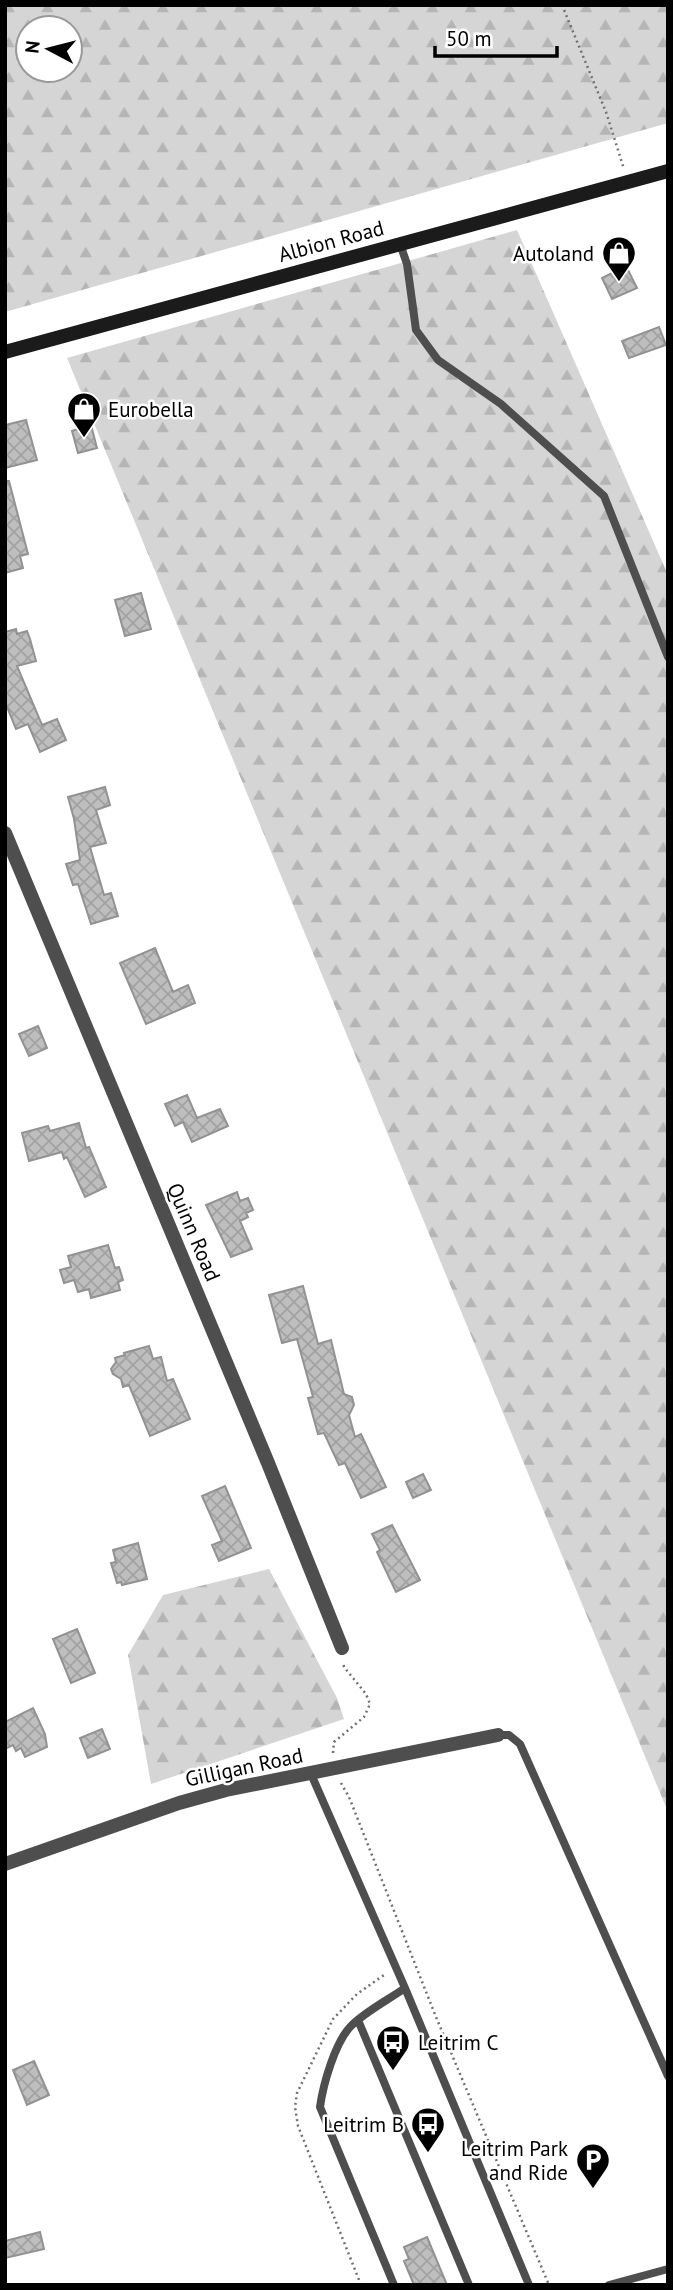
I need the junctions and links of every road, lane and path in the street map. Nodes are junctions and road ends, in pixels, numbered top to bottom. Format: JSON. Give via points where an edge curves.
{"nodes":[{"id":1,"x":562,"y":5,"type":"edge"},
{"id":2,"x":668,"y":171,"type":"edge"},
{"id":3,"x":629,"y":182,"type":"junction"},
{"id":4,"x":400,"y":244,"type":"junction"},
{"id":5,"x":5,"y":352,"type":"edge"},
{"id":6,"x":668,"y":657,"type":"edge"},
{"id":7,"x":5,"y":833,"type":"edge"},
{"id":8,"x":342,"y":1648,"type":"joint"},
{"id":9,"x":498,"y":1735,"type":"joint"},
{"id":10,"x":335,"y":1759,"type":"dead end"},
{"id":11,"x":311,"y":1773,"type":"junction"},
{"id":12,"x":342,"y":1784,"type":"dead end"},
{"id":13,"x":5,"y":1864,"type":"edge"},
{"id":14,"x":403,"y":1990,"type":"junction"},
{"id":15,"x":436,"y":2017,"type":"junction"},
{"id":16,"x":358,"y":2020,"type":"junction"},
{"id":17,"x":421,"y":2024,"type":"junction"},
{"id":18,"x":668,"y":2076,"type":"edge"},
{"id":19,"x":668,"y":2269,"type":"edge"},
{"id":20,"x":361,"y":2285,"type":"edge"},
{"id":21,"x":394,"y":2285,"type":"edge"},
{"id":22,"x":469,"y":2285,"type":"edge"},
{"id":23,"x":529,"y":2285,"type":"edge"},
{"id":24,"x":549,"y":2285,"type":"edge"},
{"id":25,"x":610,"y":2285,"type":"edge"}],
"edges":[{"from":1,"to":3,"type":"path"},
{"from":2,"to":3,"type":"main road","name":"Albion Road"},
{"from":3,"to":4,"type":"main road","name":"Albion Road"},
{"from":4,"to":5,"type":"main road","name":"Albion Road"},
{"from":4,"to":6,"type":"lane","via":[[416,330],[438,360],[501,404],[604,496]]},
{"from":7,"to":8,"type":"street","name":"Quinn Road"},
{"from":8,"to":10,"type":"path","via":[[344,1667],[370,1704],[364,1717],[334,1742]]},
{"from":9,"to":11,"type":"street","name":"Gilligan Road"},
{"from":9,"to":18,"type":"lane","via":[[509,1735],[520,1744]]},
{"from":11,"to":13,"type":"street","name":"Gilligan Road","via":[[179,1802]]},
{"from":11,"to":14,"type":"lane"},
{"from":12,"to":15,"type":"path"},
{"from":14,"to":16,"type":"lane"},
{"from":14,"to":17,"type":"lane"},
{"from":14,"to":20,"type":"path","via":[[391,1971],[344,2006],[333,2019],[296,2098],[298,2126]]},
{"from":15,"to":17,"type":"path"},
{"from":15,"to":24,"type":"path"},
{"from":16,"to":21,"type":"lane","via":[[338,2046],[320,2108]]},
{"from":16,"to":22,"type":"lane"},
{"from":17,"to":23,"type":"lane"},
{"from":19,"to":25,"type":"lane"}]}
